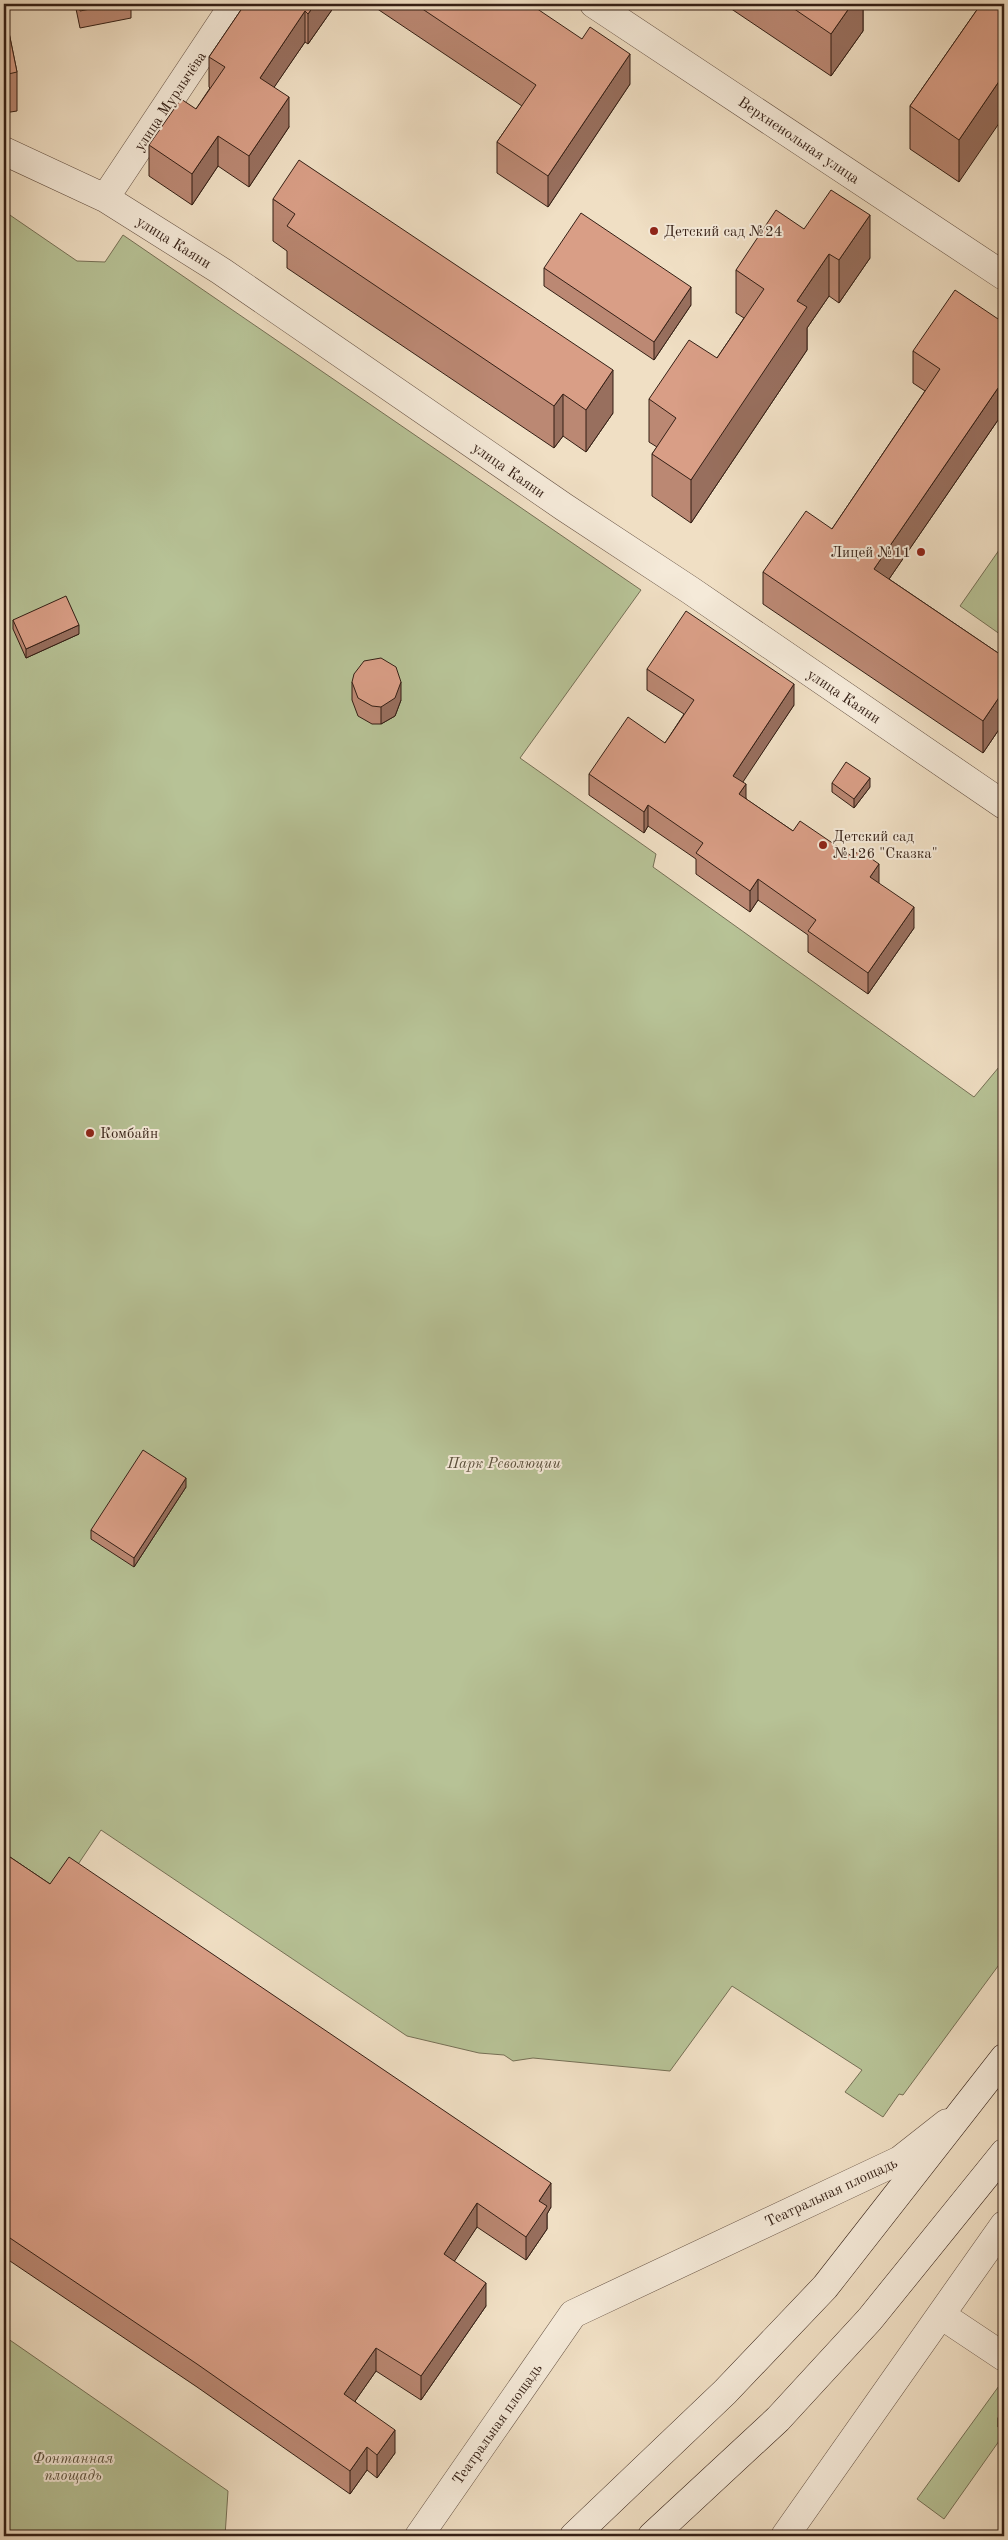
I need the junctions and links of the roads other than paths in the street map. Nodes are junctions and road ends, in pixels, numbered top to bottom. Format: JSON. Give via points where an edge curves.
{"nodes":[{"id":1,"x":234,"y":4,"type":"edge"},
{"id":2,"x":594,"y":4,"type":"edge"},
{"id":3,"x":4,"y":151,"type":"edge"},
{"id":4,"x":105,"y":198,"type":"junction"},
{"id":5,"x":1004,"y":276,"type":"edge"},
{"id":6,"x":1004,"y":805,"type":"edge"},
{"id":7,"x":1004,"y":2058,"type":"edge"},
{"id":8,"x":964,"y":2110,"type":"junction"},
{"id":9,"x":1004,"y":2153,"type":"edge"},
{"id":10,"x":1004,"y":2225,"type":"edge"},
{"id":11,"x":941,"y":2315,"type":"junction"},
{"id":12,"x":1004,"y":2357,"type":"edge"},
{"id":13,"x":419,"y":2536,"type":"edge"},
{"id":14,"x":574,"y":2536,"type":"edge"},
{"id":15,"x":652,"y":2536,"type":"edge"},
{"id":16,"x":785,"y":2536,"type":"edge"}],
"edges":[{"from":1,"to":4,"type":"street","name":"улица Мурлычёва"},
{"from":2,"to":5,"type":"street","name":"Верхненольная улица"},
{"from":3,"to":4,"type":"street","name":"улица Каяни"},
{"from":4,"to":6,"type":"street","name":"улица Каяни","via":[[221,271]]},
{"from":7,"to":8,"type":"street"},
{"from":8,"to":13,"type":"street","name":"Театральная площадь","via":[[900,2160],[573,2314]]},
{"from":8,"to":14,"type":"street","name":"Театральная площадь","via":[[825,2287],[725,2392]]},
{"from":9,"to":15,"type":"street","via":[[870,2319],[778,2419]]},
{"from":10,"to":11,"type":"street"},
{"from":11,"to":12,"type":"street"},
{"from":11,"to":16,"type":"street"}]}
